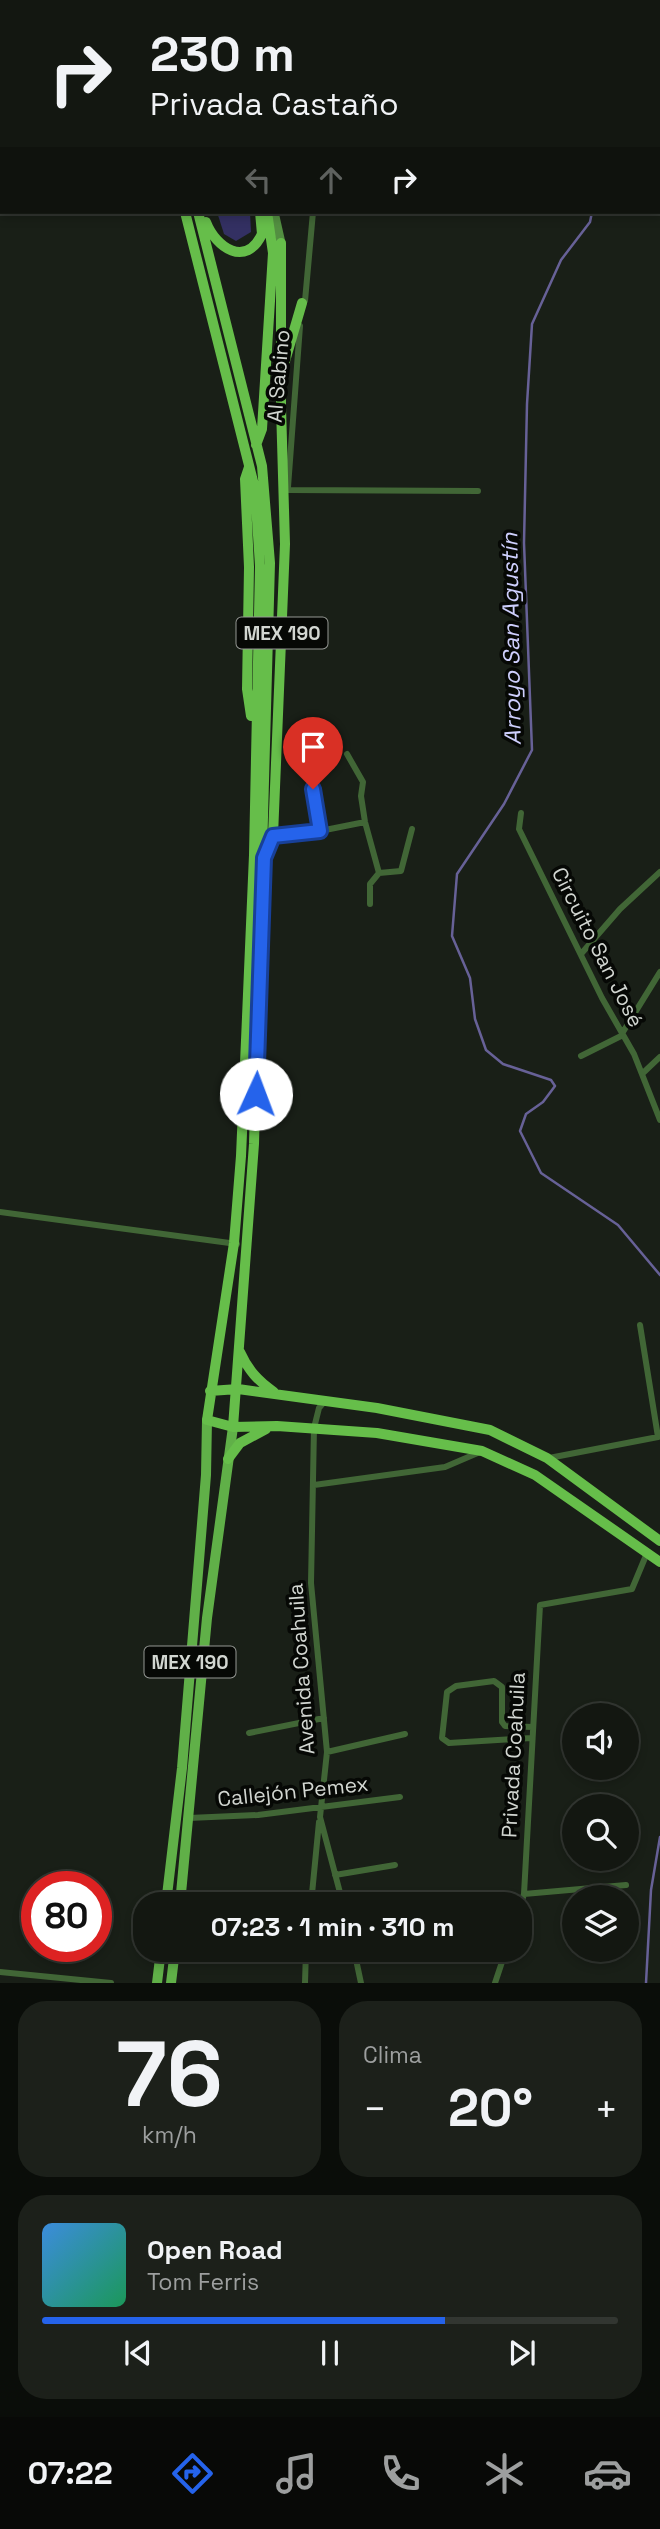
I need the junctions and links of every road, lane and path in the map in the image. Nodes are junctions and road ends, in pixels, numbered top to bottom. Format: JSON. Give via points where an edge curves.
{"nodes":[{"id":1,"x":186,"y":214,"type":"edge"},
{"id":2,"x":200,"y":214,"type":"edge"},
{"id":3,"x":201,"y":214,"type":"edge"},
{"id":4,"x":261,"y":214,"type":"edge"},
{"id":5,"x":267,"y":214,"type":"edge"},
{"id":6,"x":274,"y":214,"type":"edge"},
{"id":7,"x":313,"y":214,"type":"edge"},
{"id":8,"x":281,"y":243,"type":"joint"},
{"id":9,"x":302,"y":303,"type":"junction"},
{"id":10,"x":262,"y":429,"type":"junction"},
{"id":11,"x":288,"y":490,"type":"junction"},
{"id":12,"x":478,"y":491,"type":"dead end"},
{"id":13,"x":285,"y":544,"type":"junction"},
{"id":14,"x":255,"y":754,"type":"junction"},
{"id":15,"x":347,"y":754,"type":"dead end"},
{"id":16,"x":309,"y":768,"type":"dead end"},
{"id":17,"x":521,"y":813,"type":"dead end"},
{"id":18,"x":365,"y":822,"type":"junction"},
{"id":19,"x":412,"y":829,"type":"dead end"},
{"id":20,"x":320,"y":831,"type":"junction"},
{"id":21,"x":273,"y":836,"type":"junction"},
{"id":22,"x":264,"y":858,"type":"junction"},
{"id":23,"x":660,"y":872,"type":"edge"},
{"id":24,"x":379,"y":873,"type":"junction"},
{"id":25,"x":370,"y":904,"type":"dead end"},
{"id":26,"x":582,"y":954,"type":"junction"},
{"id":27,"x":660,"y":972,"type":"edge"},
{"id":28,"x":623,"y":1034,"type":"junction"},
{"id":29,"x":581,"y":1056,"type":"dead end"},
{"id":30,"x":660,"y":1057,"type":"edge"},
{"id":31,"x":643,"y":1073,"type":"junction"},
{"id":32,"x":660,"y":1120,"type":"edge"},
{"id":33,"x":0,"y":1212,"type":"edge"},
{"id":34,"x":240,"y":1244,"type":"junction"},
{"id":35,"x":640,"y":1325,"type":"dead end"},
{"id":36,"x":238,"y":1347,"type":"junction"},
{"id":37,"x":238,"y":1389,"type":"junction"},
{"id":38,"x":210,"y":1391,"type":"junction"},
{"id":39,"x":280,"y":1395,"type":"junction"},
{"id":40,"x":325,"y":1401,"type":"junction"},
{"id":41,"x":207,"y":1420,"type":"junction"},
{"id":42,"x":277,"y":1426,"type":"junction"},
{"id":43,"x":233,"y":1427,"type":"junction"},
{"id":44,"x":314,"y":1428,"type":"junction"},
{"id":45,"x":658,"y":1437,"type":"edge"},
{"id":46,"x":482,"y":1451,"type":"junction"},
{"id":47,"x":547,"y":1458,"type":"junction"},
{"id":48,"x":228,"y":1459,"type":"junction"},
{"id":49,"x":314,"y":1485,"type":"junction"},
{"id":50,"x":660,"y":1541,"type":"edge"},
{"id":51,"x":647,"y":1553,"type":"junction"},
{"id":52,"x":660,"y":1562,"type":"edge"},
{"id":53,"x":324,"y":1718,"type":"junction"},
{"id":54,"x":532,"y":1727,"type":"junction"},
{"id":55,"x":249,"y":1733,"type":"dead end"},
{"id":56,"x":405,"y":1734,"type":"dead end"},
{"id":57,"x":531,"y":1738,"type":"junction"},
{"id":58,"x":327,"y":1752,"type":"junction"},
{"id":59,"x":400,"y":1797,"type":"dead end"},
{"id":60,"x":322,"y":1806,"type":"junction"},
{"id":61,"x":320,"y":1817,"type":"junction"},
{"id":62,"x":189,"y":1818,"type":"junction"},
{"id":63,"x":395,"y":1866,"type":"dead end"},
{"id":64,"x":335,"y":1875,"type":"junction"},
{"id":65,"x":562,"y":1891,"type":"edge"},
{"id":66,"x":167,"y":1892,"type":"edge"},
{"id":67,"x":181,"y":1892,"type":"edge"},
{"id":68,"x":312,"y":1892,"type":"edge"},
{"id":69,"x":340,"y":1892,"type":"edge"},
{"id":70,"x":524,"y":1892,"type":"edge"},
{"id":71,"x":532,"y":1893,"type":"edge"},
{"id":72,"x":160,"y":1962,"type":"edge"},
{"id":73,"x":174,"y":1962,"type":"edge"},
{"id":74,"x":306,"y":1962,"type":"edge"},
{"id":75,"x":357,"y":1962,"type":"edge"},
{"id":76,"x":502,"y":1962,"type":"edge"},
{"id":77,"x":0,"y":1972,"type":"edge"},
{"id":78,"x":111,"y":1983,"type":"edge"},
{"id":79,"x":157,"y":1983,"type":"edge"},
{"id":80,"x":171,"y":1983,"type":"edge"},
{"id":81,"x":305,"y":1983,"type":"edge"},
{"id":82,"x":361,"y":1983,"type":"edge"},
{"id":83,"x":495,"y":1983,"type":"edge"}],
"edges":[{"from":1,"to":14,"type":"highway","number":"MEX 190","via":[[255,489],[260,566]]},
{"from":2,"to":22,"type":"highway","number":"MEX 190","via":[[262,467],[270,563]]},
{"from":3,"to":4,"type":"highway","via":[[217,244],[237,251],[259,241]]},
{"from":5,"to":10,"type":"highway","via":[[274,253]]},
{"from":6,"to":8,"type":"main road","number":"MEX 190"},
{"from":7,"to":9,"type":"street","name":"Al Sabino"},
{"from":8,"to":13,"type":"highway","number":"MEX 190"},
{"from":9,"to":10,"type":"highway"},
{"from":9,"to":11,"type":"street","name":"Al Sabino"},
{"from":10,"to":14,"type":"highway","via":[[245,480],[247,690]]},
{"from":11,"to":12,"type":"street"},
{"from":11,"to":13,"type":"street","name":"Al Sabino"},
{"from":13,"to":21,"type":"highway","number":"MEX 190"},
{"from":14,"to":34,"type":"highway","number":"MEX 190"},
{"from":15,"to":18,"type":"street","via":[[363,782]]},
{"from":16,"to":20,"type":"street"},
{"from":17,"to":26,"type":"street","name":"Circuito San José","via":[[519,829]]},
{"from":18,"to":20,"type":"street"},
{"from":18,"to":24,"type":"street"},
{"from":19,"to":24,"type":"street","via":[[401,871]]},
{"from":20,"to":21,"type":"street"},
{"from":21,"to":22,"type":"highway","number":"MEX 190"},
{"from":22,"to":34,"type":"highway","number":"MEX 190","via":[[254,1144]]},
{"from":23,"to":26,"type":"street"},
{"from":24,"to":25,"type":"street","via":[[370,884]]},
{"from":26,"to":28,"type":"street","name":"Circuito San José"},
{"from":27,"to":28,"type":"street"},
{"from":28,"to":29,"type":"street"},
{"from":28,"to":31,"type":"street","name":"Circuito San José"},
{"from":30,"to":31,"type":"street"},
{"from":31,"to":32,"type":"street","name":"Circuito San José"},
{"from":33,"to":34,"type":"street"},
{"from":34,"to":36,"type":"highway","number":"MEX 190"},
{"from":34,"to":38,"type":"highway","number":"MEX 190"},
{"from":35,"to":45,"type":"street"},
{"from":36,"to":37,"type":"highway","number":"MEX 190"},
{"from":36,"to":39,"type":"highway","via":[[261,1384]]},
{"from":37,"to":38,"type":"highway"},
{"from":37,"to":39,"type":"highway"},
{"from":37,"to":43,"type":"highway","number":"MEX 190"},
{"from":38,"to":41,"type":"highway","number":"MEX 190"},
{"from":39,"to":40,"type":"highway"},
{"from":40,"to":44,"type":"street"},
{"from":40,"to":47,"type":"highway","via":[[490,1430]]},
{"from":41,"to":43,"type":"highway"},
{"from":41,"to":66,"type":"main road","number":"MEX 190","via":[[182,1768]]},
{"from":42,"to":43,"type":"highway"},
{"from":42,"to":44,"type":"highway"},
{"from":42,"to":48,"type":"highway","via":[[240,1443]]},
{"from":43,"to":48,"type":"main road","number":"MEX 190"},
{"from":44,"to":46,"type":"highway","via":[[377,1433]]},
{"from":44,"to":49,"type":"street","name":"Avenida Coahuila"},
{"from":45,"to":47,"type":"street"},
{"from":46,"to":49,"type":"street","via":[[444,1467]]},
{"from":46,"to":51,"type":"highway","via":[[536,1475]]},
{"from":47,"to":50,"type":"highway"},
{"from":48,"to":62,"type":"main road","number":"MEX 190","via":[[207,1618]]},
{"from":49,"to":53,"type":"street","name":"Avenida Coahuila","via":[[311,1583]]},
{"from":51,"to":52,"type":"highway"},
{"from":51,"to":54,"type":"street","name":"Privada Coahuila","via":[[632,1589],[540,1605]]},
{"from":53,"to":55,"type":"street"},
{"from":53,"to":58,"type":"street","name":"Avenida Coahuila"},
{"from":54,"to":57,"type":"street","name":"Privada Coahuila"},
{"from":54,"to":57,"type":"street","via":[[505,1727],[502,1687],[494,1681],[456,1686],[447,1692],[442,1738],[449,1743]]},
{"from":56,"to":58,"type":"street"},
{"from":57,"to":70,"type":"street","name":"Privada Coahuila"},
{"from":58,"to":60,"type":"street","name":"Avenida Coahuila"},
{"from":59,"to":60,"type":"street","name":"Callejón Pemex"},
{"from":60,"to":61,"type":"street","name":"Avenida Coahuila"},
{"from":60,"to":62,"type":"street","name":"Callejón Pemex"},
{"from":61,"to":64,"type":"street","name":"Avenida Coahuila"},
{"from":61,"to":68,"type":"street"},
{"from":62,"to":67,"type":"main road","number":"MEX 190"},
{"from":63,"to":64,"type":"street"},
{"from":64,"to":69,"type":"street","name":"Avenida Coahuila"},
{"from":65,"to":71,"type":"street"},
{"from":72,"to":79,"type":"main road"},
{"from":73,"to":80,"type":"main road"},
{"from":74,"to":81,"type":"street"},
{"from":75,"to":82,"type":"street"},
{"from":76,"to":83,"type":"street"},
{"from":77,"to":78,"type":"street"}]}
